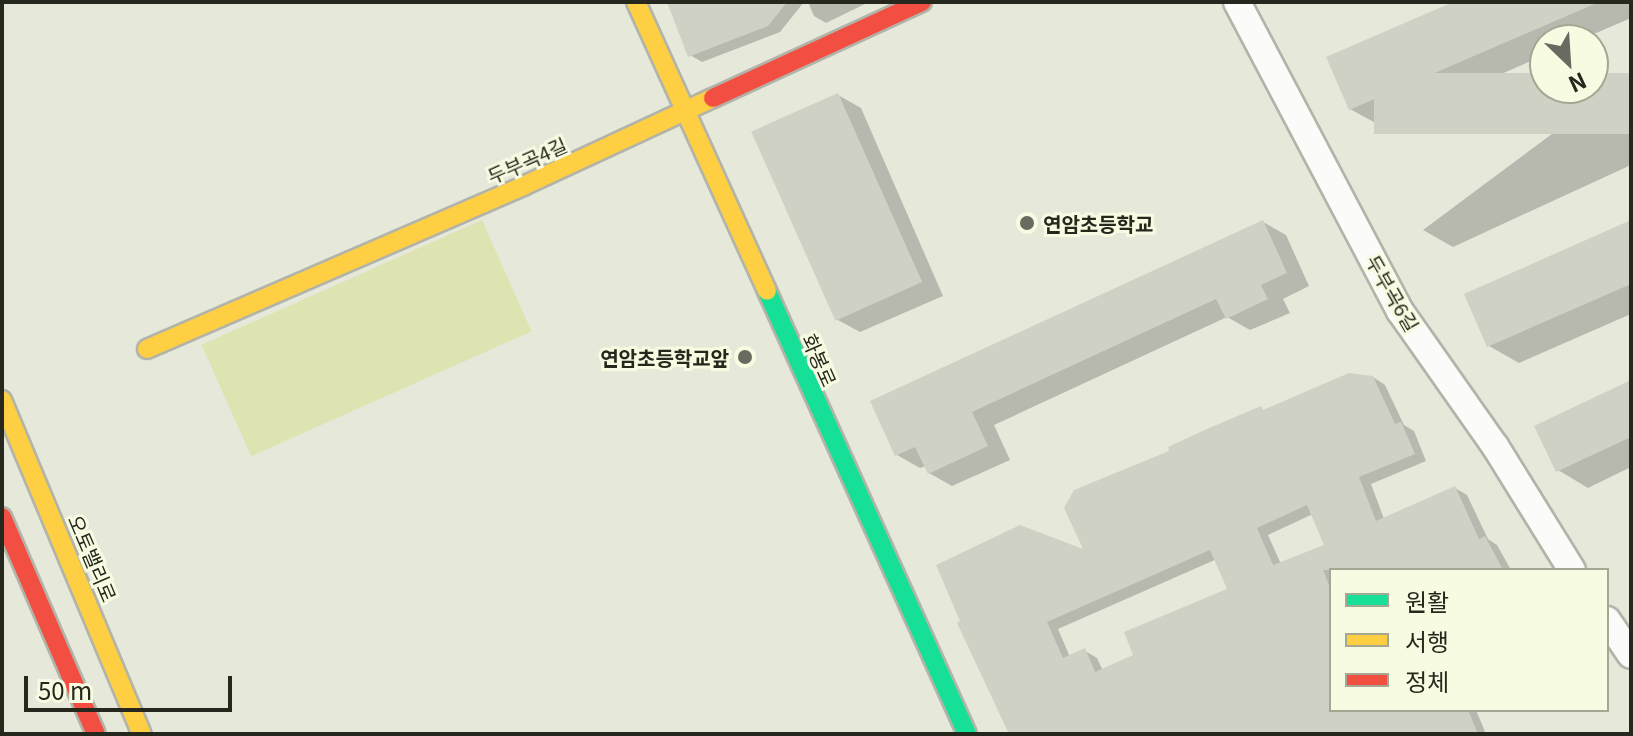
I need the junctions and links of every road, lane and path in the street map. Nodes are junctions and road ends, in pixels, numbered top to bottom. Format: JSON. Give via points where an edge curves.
{"nodes":[{"id":1,"x":636,"y":2,"type":"edge"},
{"id":2,"x":922,"y":2,"type":"edge"},
{"id":3,"x":1237,"y":2,"type":"edge"},
{"id":4,"x":687,"y":111,"type":"junction"},
{"id":5,"x":147,"y":349,"type":"dead end"},
{"id":6,"x":2,"y":400,"type":"edge"},
{"id":7,"x":2,"y":517,"type":"edge"},
{"id":8,"x":1571,"y":568,"type":"edge"},
{"id":9,"x":1609,"y":623,"type":"edge"},
{"id":10,"x":1631,"y":655,"type":"edge"},
{"id":11,"x":93,"y":729,"type":"edge"},
{"id":12,"x":142,"y":734,"type":"edge"},
{"id":13,"x":967,"y":734,"type":"edge"}],
"edges":[{"from":1,"to":4,"type":"main road","name":"화봉로"},
{"from":2,"to":4,"type":"main road","name":"두부곡4길"},
{"from":3,"to":8,"type":"street","name":"두부곡6길","via":[[1400,311],[1495,446]]},
{"from":4,"to":5,"type":"main road","name":"두부곡4길"},
{"from":4,"to":13,"type":"main road","name":"화봉로"},
{"from":6,"to":12,"type":"main road","name":"오토밸리로"},
{"from":7,"to":11,"type":"main road"},
{"from":9,"to":10,"type":"street"}]}
